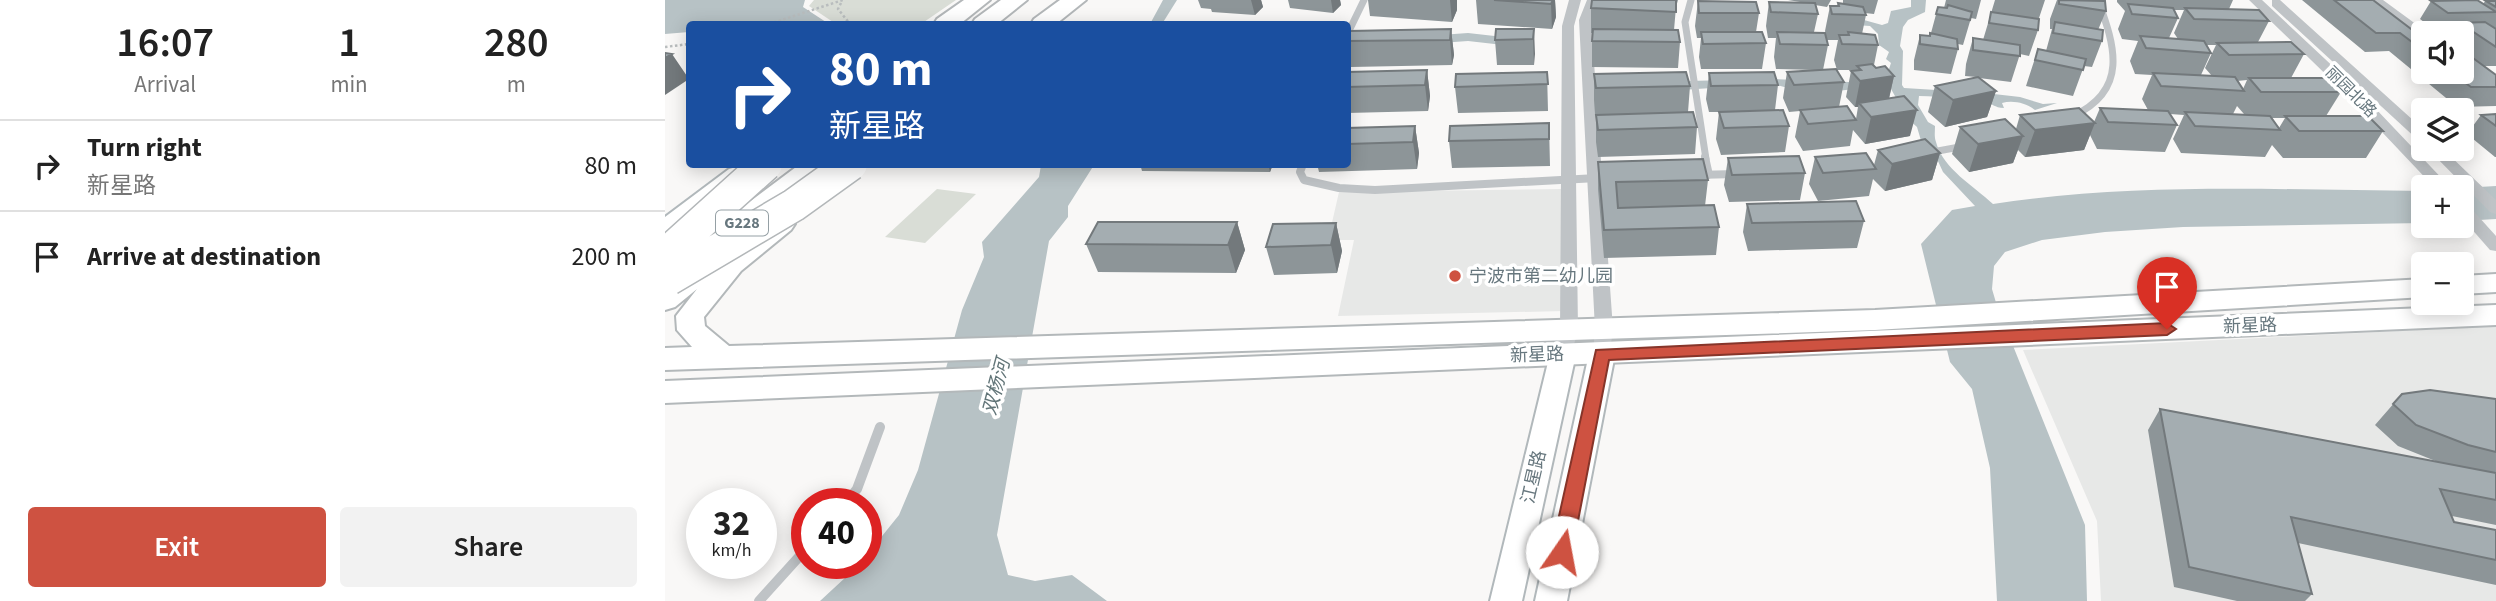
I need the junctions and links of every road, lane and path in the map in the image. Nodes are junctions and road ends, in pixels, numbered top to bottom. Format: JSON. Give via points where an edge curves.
{"nodes":[{"id":1,"x":842,"y":0,"type":"edge"},
{"id":2,"x":973,"y":0,"type":"edge"},
{"id":3,"x":979,"y":0,"type":"edge"},
{"id":4,"x":995,"y":0,"type":"edge"},
{"id":5,"x":1016,"y":0,"type":"edge"},
{"id":6,"x":1036,"y":0,"type":"edge"},
{"id":7,"x":1058,"y":0,"type":"edge"},
{"id":8,"x":1075,"y":0,"type":"edge"},
{"id":9,"x":1364,"y":0,"type":"edge"},
{"id":10,"x":1575,"y":0,"type":"edge"},
{"id":11,"x":1593,"y":0,"type":"edge"},
{"id":12,"x":1691,"y":0,"type":"edge"},
{"id":13,"x":2098,"y":0,"type":"edge"},
{"id":14,"x":2255,"y":0,"type":"edge"},
{"id":15,"x":2272,"y":0,"type":"edge"},
{"id":16,"x":2375,"y":0,"type":"edge"},
{"id":17,"x":780,"y":21,"type":"edge"},
{"id":18,"x":847,"y":21,"type":"edge"},
{"id":19,"x":948,"y":21,"type":"edge"},
{"id":20,"x":949,"y":21,"type":"edge"},
{"id":21,"x":951,"y":21,"type":"edge"},
{"id":22,"x":987,"y":21,"type":"edge"},
{"id":23,"x":1008,"y":21,"type":"edge"},
{"id":24,"x":1030,"y":21,"type":"edge"},
{"id":25,"x":1046,"y":21,"type":"edge"},
{"id":26,"x":2411,"y":26,"type":"edge"},
{"id":27,"x":1351,"y":27,"type":"edge"},
{"id":28,"x":686,"y":44,"type":"edge"},
{"id":29,"x":665,"y":47,"type":"edge"},
{"id":30,"x":2061,"y":121,"type":"edge"},
{"id":31,"x":2411,"y":126,"type":"edge"},
{"id":32,"x":1974,"y":144,"type":"edge"},
{"id":33,"x":1922,"y":154,"type":"edge"},
{"id":34,"x":2448,"y":161,"type":"edge"},
{"id":35,"x":743,"y":168,"type":"edge"},
{"id":36,"x":762,"y":168,"type":"edge"},
{"id":37,"x":769,"y":168,"type":"edge"},
{"id":38,"x":790,"y":168,"type":"edge"},
{"id":39,"x":813,"y":168,"type":"edge"},
{"id":40,"x":836,"y":168,"type":"edge"},
{"id":41,"x":846,"y":168,"type":"edge"},
{"id":42,"x":846,"y":168,"type":"edge"},
{"id":43,"x":1302,"y":168,"type":"edge"},
{"id":44,"x":1751,"y":174,"type":"edge"},
{"id":45,"x":1683,"y":175,"type":"edge"},
{"id":46,"x":1709,"y":175,"type":"junction"},
{"id":47,"x":2430,"y":175,"type":"edge"},
{"id":48,"x":1599,"y":178,"type":"junction"},
{"id":49,"x":1570,"y":180,"type":"junction"},
{"id":50,"x":2496,"y":209,"type":"edge"},
{"id":51,"x":2474,"y":221,"type":"edge"},
{"id":52,"x":665,"y":228,"type":"edge"},
{"id":53,"x":2496,"y":246,"type":"edge"},
{"id":54,"x":665,"y":248,"type":"edge"},
{"id":55,"x":666,"y":275,"type":"edge"},
{"id":56,"x":2496,"y":283,"type":"edge"},
{"id":57,"x":2474,"y":284,"type":"edge"},
{"id":58,"x":2411,"y":289,"type":"edge"},
{"id":59,"x":2496,"y":315,"type":"edge"},
{"id":60,"x":1566,"y":342,"type":"junction"},
{"id":61,"x":1603,"y":342,"type":"junction"},
{"id":62,"x":723,"y":358,"type":"junction"},
{"id":63,"x":665,"y":359,"type":"edge"},
{"id":64,"x":1047,"y":361,"type":"junction"},
{"id":65,"x":665,"y":392,"type":"edge"},
{"id":66,"x":880,"y":427,"type":"dead end"},
{"id":67,"x":857,"y":488,"type":"edge"},
{"id":68,"x":791,"y":566,"type":"edge"},
{"id":69,"x":759,"y":601,"type":"edge"},
{"id":70,"x":1506,"y":601,"type":"edge"},
{"id":71,"x":1551,"y":601,"type":"edge"}],
"edges":[{"from":1,"to":17,"type":"path"},
{"from":1,"to":18,"type":"path","via":[[838,9]]},
{"from":2,"to":19,"type":"street"},
{"from":3,"to":20,"type":"highway"},
{"from":4,"to":21,"type":"highway"},
{"from":5,"to":22,"type":"highway"},
{"from":6,"to":23,"type":"highway"},
{"from":7,"to":24,"type":"highway"},
{"from":8,"to":25,"type":"highway"},
{"from":9,"to":27,"type":"lane"},
{"from":10,"to":49,"type":"street","via":[[1568,26]]},
{"from":11,"to":48,"type":"street","via":[[1585,20]]},
{"from":12,"to":46,"type":"lane","via":[[1685,22]]},
{"from":13,"to":30,"type":"lane","via":[[2116,54],[2113,83],[2079,114]]},
{"from":14,"to":47,"type":"street","name":"丽园北路"},
{"from":15,"to":31,"type":"street","name":"丽园北路"},
{"from":16,"to":26,"type":"street"},
{"from":28,"to":29,"type":"path"},
{"from":32,"to":33,"type":"lane"},
{"from":34,"to":50,"type":"street"},
{"from":35,"to":52,"type":"street"},
{"from":36,"to":55,"type":"highway","bridge":true},
{"from":37,"to":54,"type":"main road"},
{"from":38,"to":55,"type":"highway","number":"G228"},
{"from":39,"to":55,"type":"highway","number":"G228","bridge":true},
{"from":40,"to":55,"type":"main road"},
{"from":41,"to":55,"type":"highway","bridge":true,"via":[[795,205]]},
{"from":42,"to":62,"type":"main road","via":[[731,265],[690,316],[691,330]]},
{"from":43,"to":49,"type":"lane","via":[[1304,180],[1340,188],[1462,189]]},
{"from":44,"to":46,"type":"lane"},
{"from":45,"to":46,"type":"lane"},
{"from":48,"to":49,"type":"lane"},
{"from":48,"to":61,"type":"street"},
{"from":49,"to":60,"type":"street"},
{"from":51,"to":53,"type":"street"},
{"from":56,"to":57,"type":"main road"},
{"from":58,"to":61,"type":"main road","name":"新星路","via":[[1875,320]]},
{"from":59,"to":61,"type":"main road","name":"新星路","via":[[1921,340]]},
{"from":60,"to":61,"type":"main road","name":"新星路"},
{"from":60,"to":64,"type":"main road","name":"新星路"},
{"from":60,"to":70,"type":"street","name":"江星路"},
{"from":61,"to":71,"type":"street"},
{"from":62,"to":63,"type":"main road","name":"新星路"},
{"from":62,"to":64,"type":"main road","name":"新星路","via":[[964,350]]},
{"from":64,"to":65,"type":"main road","name":"新星路","via":[[955,380]]},
{"from":66,"to":67,"type":"lane"},
{"from":68,"to":69,"type":"lane"}]}
